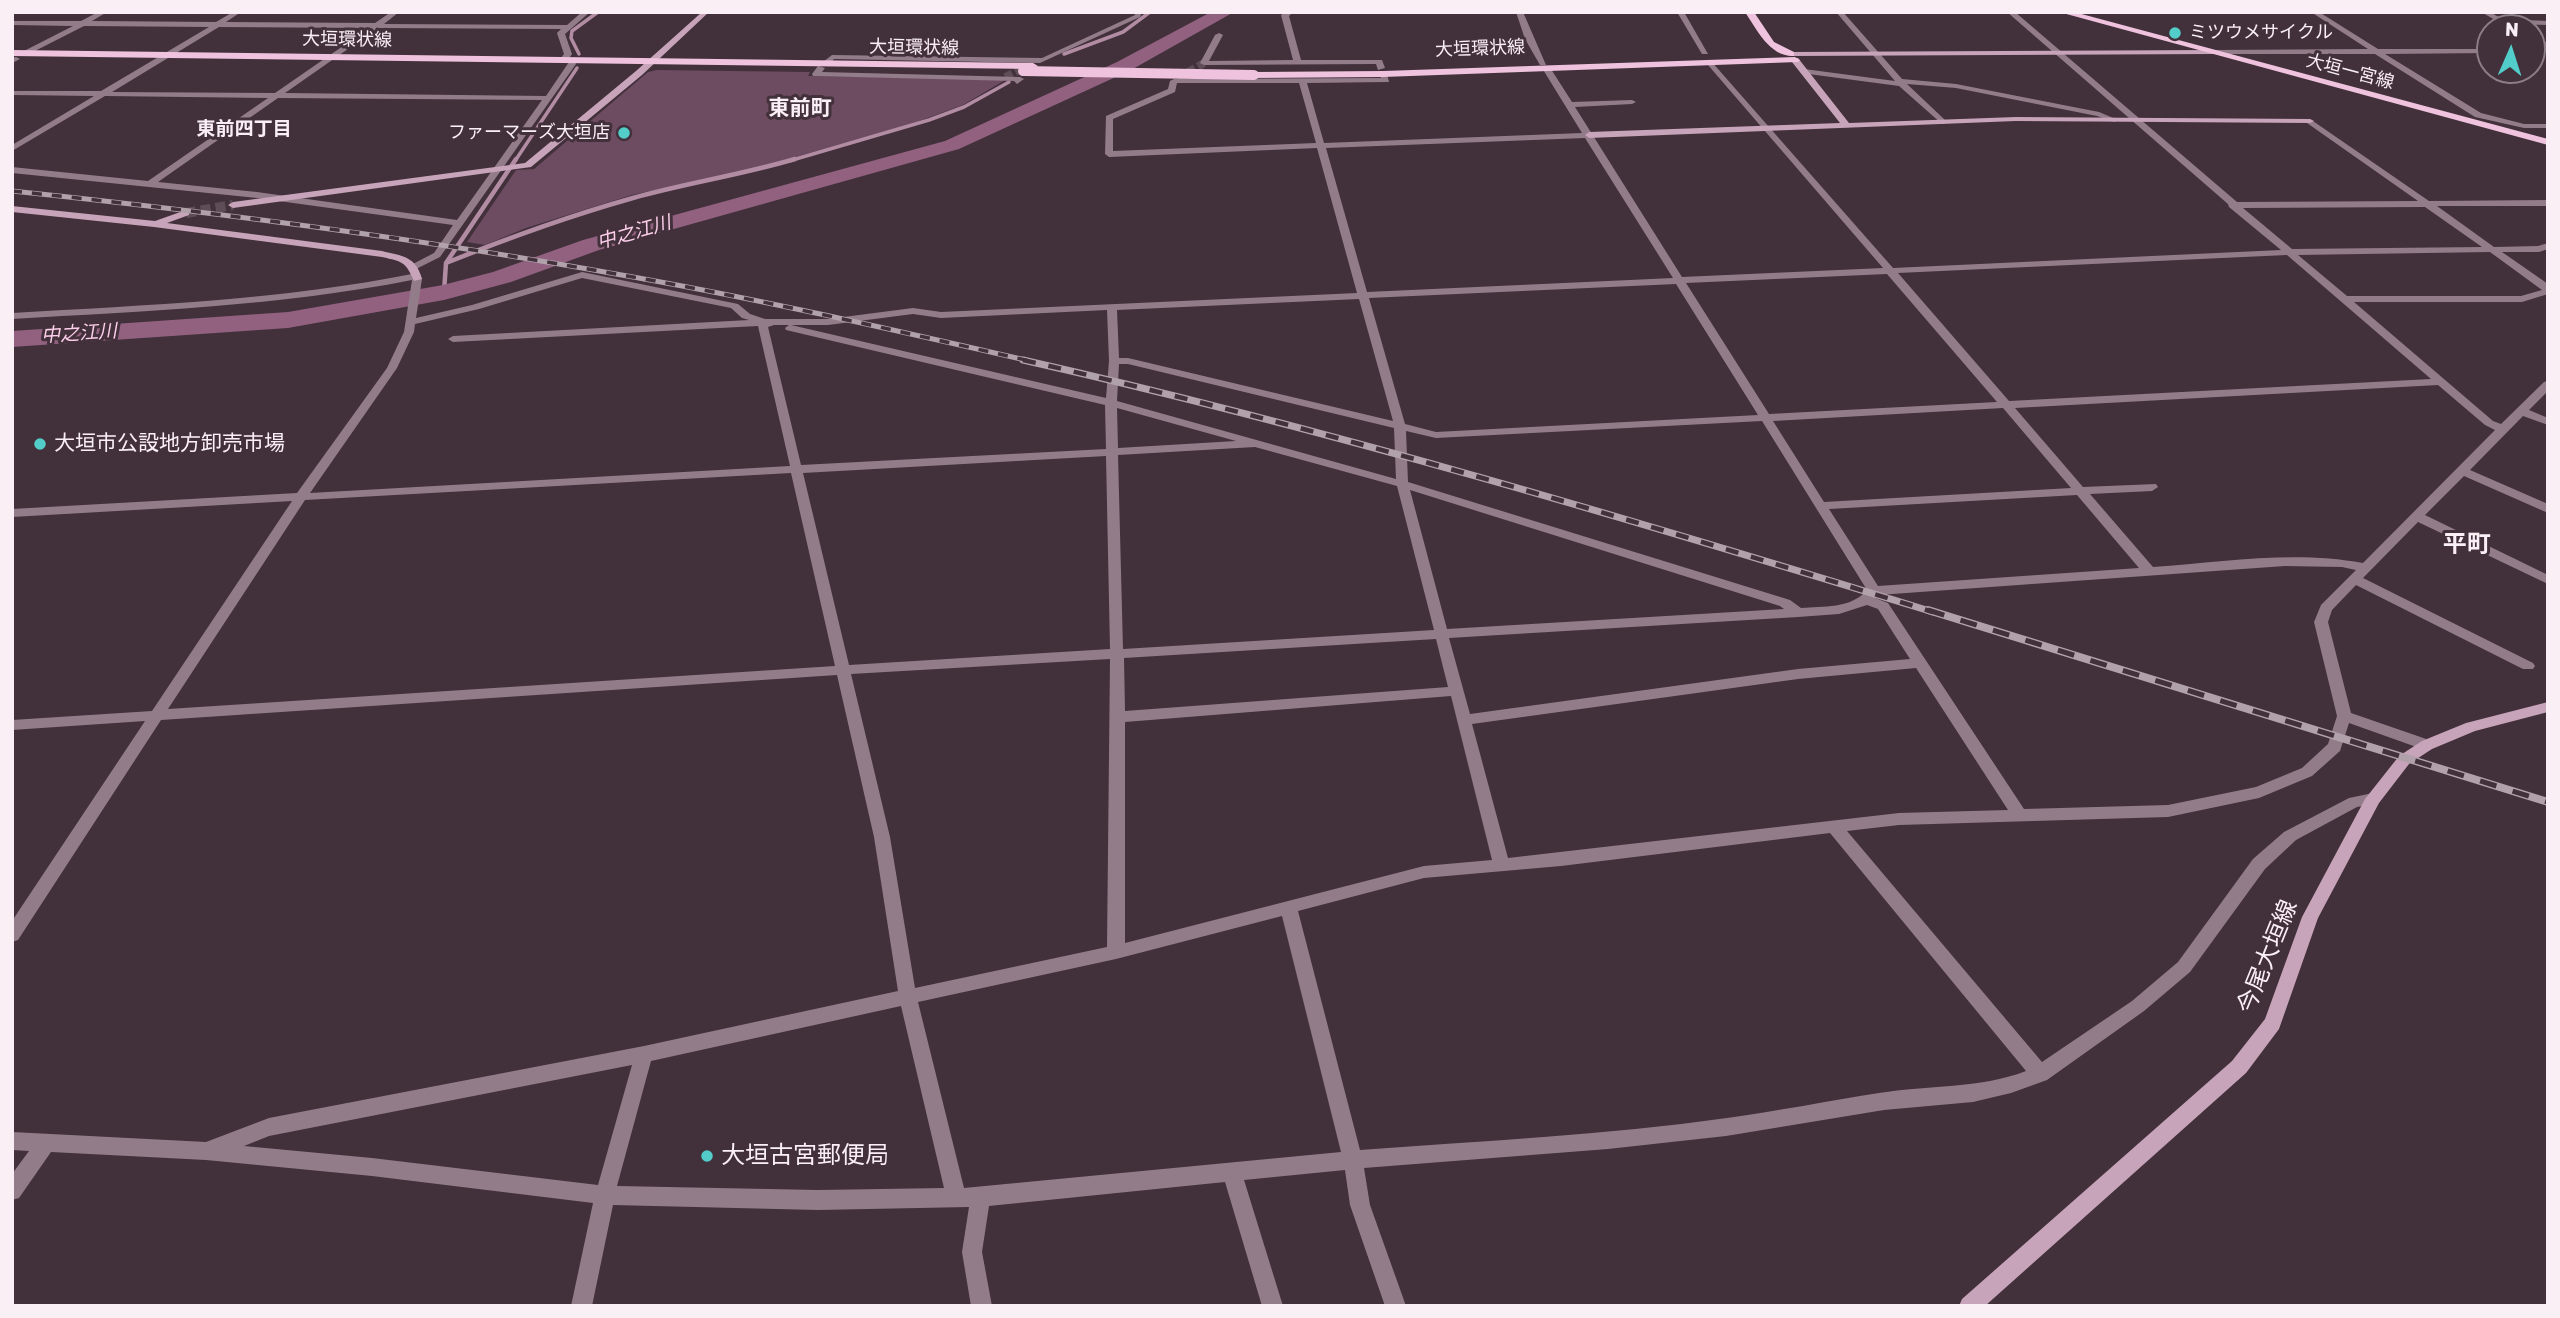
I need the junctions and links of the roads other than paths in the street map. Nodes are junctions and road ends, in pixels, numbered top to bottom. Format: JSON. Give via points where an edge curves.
{"nodes":[{"id":1,"x":104,"y":12,"type":"edge"},
{"id":2,"x":238,"y":12,"type":"edge"},
{"id":3,"x":396,"y":12,"type":"edge"},
{"id":4,"x":587,"y":12,"type":"edge"},
{"id":5,"x":706,"y":12,"type":"edge"},
{"id":6,"x":1139,"y":12,"type":"edge"},
{"id":7,"x":1290,"y":12,"type":"edge"},
{"id":8,"x":1519,"y":12,"type":"edge"},
{"id":9,"x":1679,"y":12,"type":"edge"},
{"id":10,"x":1749,"y":12,"type":"edge"},
{"id":11,"x":1761,"y":12,"type":"edge"},
{"id":12,"x":1839,"y":12,"type":"edge"},
{"id":13,"x":2010,"y":12,"type":"edge"},
{"id":14,"x":2063,"y":12,"type":"edge"},
{"id":15,"x":2314,"y":12,"type":"edge"},
{"id":16,"x":12,"y":23,"type":"edge"},
{"id":17,"x":84,"y":23,"type":"junction"},
{"id":18,"x":219,"y":24,"type":"junction"},
{"id":19,"x":377,"y":25,"type":"junction"},
{"id":20,"x":566,"y":27,"type":"junction"},
{"id":21,"x":1219,"y":36,"type":"dead end"},
{"id":22,"x":1770,"y":44,"type":"junction"},
{"id":23,"x":2376,"y":50,"type":"junction"},
{"id":24,"x":2476,"y":51,"type":"edge"},
{"id":25,"x":1704,"y":52,"type":"dead end"},
{"id":26,"x":2212,"y":52,"type":"junction"},
{"id":27,"x":27,"y":53,"type":"junction"},
{"id":28,"x":169,"y":54,"type":"junction"},
{"id":29,"x":1756,"y":55,"type":"junction"},
{"id":30,"x":2060,"y":55,"type":"junction"},
{"id":31,"x":1793,"y":57,"type":"junction"},
{"id":32,"x":1879,"y":57,"type":"junction"},
{"id":33,"x":13,"y":58,"type":"edge"},
{"id":34,"x":330,"y":59,"type":"junction"},
{"id":35,"x":158,"y":61,"type":"junction"},
{"id":36,"x":568,"y":61,"type":"junction"},
{"id":37,"x":651,"y":62,"type":"junction"},
{"id":38,"x":1298,"y":63,"type":"junction"},
{"id":39,"x":1711,"y":63,"type":"junction"},
{"id":40,"x":824,"y":65,"type":"junction"},
{"id":41,"x":1035,"y":65,"type":"junction"},
{"id":42,"x":1544,"y":65,"type":"junction"},
{"id":43,"x":1382,"y":71,"type":"junction"},
{"id":44,"x":1804,"y":71,"type":"junction"},
{"id":45,"x":1017,"y":82,"type":"tunnel mouth"},
{"id":46,"x":1303,"y":82,"type":"junction"},
{"id":47,"x":1902,"y":82,"type":"junction"},
{"id":48,"x":12,"y":93,"type":"edge"},
{"id":49,"x":102,"y":94,"type":"junction"},
{"id":50,"x":277,"y":96,"type":"junction"},
{"id":51,"x":547,"y":98,"type":"junction"},
{"id":52,"x":1632,"y":102,"type":"dead end"},
{"id":53,"x":1569,"y":105,"type":"junction"},
{"id":54,"x":2114,"y":120,"type":"junction"},
{"id":55,"x":2133,"y":120,"type":"junction"},
{"id":56,"x":1942,"y":122,"type":"junction"},
{"id":57,"x":1847,"y":126,"type":"junction"},
{"id":58,"x":2548,"y":126,"type":"edge"},
{"id":59,"x":1766,"y":129,"type":"junction"},
{"id":60,"x":1589,"y":135,"type":"junction"},
{"id":61,"x":2548,"y":142,"type":"edge"},
{"id":62,"x":1323,"y":146,"type":"junction"},
{"id":63,"x":12,"y":149,"type":"edge"},
{"id":64,"x":500,"y":168,"type":"junction"},
{"id":65,"x":12,"y":170,"type":"edge"},
{"id":66,"x":151,"y":183,"type":"junction"},
{"id":67,"x":270,"y":199,"type":"junction"},
{"id":68,"x":2548,"y":203,"type":"edge"},
{"id":69,"x":2426,"y":204,"type":"junction"},
{"id":70,"x":233,"y":205,"type":"tunnel mouth"},
{"id":71,"x":2232,"y":205,"type":"junction"},
{"id":72,"x":12,"y":209,"type":"edge"},
{"id":73,"x":186,"y":213,"type":"tunnel mouth"},
{"id":74,"x":458,"y":223,"type":"junction"},
{"id":75,"x":154,"y":224,"type":"junction"},
{"id":76,"x":2548,"y":246,"type":"edge"},
{"id":77,"x":2491,"y":249,"type":"junction"},
{"id":78,"x":2288,"y":252,"type":"junction"},
{"id":79,"x":1889,"y":271,"type":"junction"},
{"id":80,"x":416,"y":274,"type":"junction"},
{"id":81,"x":1679,"y":280,"type":"junction"},
{"id":82,"x":2548,"y":290,"type":"edge"},
{"id":83,"x":1363,"y":295,"type":"junction"},
{"id":84,"x":2343,"y":299,"type":"junction"},
{"id":85,"x":1112,"y":307,"type":"junction"},
{"id":86,"x":12,"y":316,"type":"edge"},
{"id":87,"x":762,"y":323,"type":"junction"},
{"id":88,"x":410,"y":328,"type":"junction"},
{"id":89,"x":453,"y":339,"type":"dead end"},
{"id":90,"x":1114,"y":361,"type":"junction"},
{"id":91,"x":2441,"y":382,"type":"junction"},
{"id":92,"x":2548,"y":384,"type":"edge"},
{"id":93,"x":1111,"y":403,"type":"junction"},
{"id":94,"x":2005,"y":405,"type":"junction"},
{"id":95,"x":2522,"y":411,"type":"junction"},
{"id":96,"x":1766,"y":417,"type":"junction"},
{"id":97,"x":2548,"y":422,"type":"edge"},
{"id":98,"x":1400,"y":426,"type":"junction"},
{"id":99,"x":2504,"y":430,"type":"junction"},
{"id":100,"x":1255,"y":443,"type":"junction"},
{"id":101,"x":1112,"y":454,"type":"junction"},
{"id":102,"x":797,"y":470,"type":"junction"},
{"id":103,"x":2463,"y":471,"type":"junction"},
{"id":104,"x":1402,"y":484,"type":"junction"},
{"id":105,"x":2152,"y":487,"type":"dead end"},
{"id":106,"x":2081,"y":491,"type":"junction"},
{"id":107,"x":300,"y":498,"type":"junction"},
{"id":108,"x":1821,"y":506,"type":"junction"},
{"id":109,"x":2548,"y":509,"type":"edge"},
{"id":110,"x":12,"y":513,"type":"edge"},
{"id":111,"x":2418,"y":517,"type":"junction"},
{"id":112,"x":2367,"y":568,"type":"junction"},
{"id":113,"x":2149,"y":570,"type":"junction"},
{"id":114,"x":2355,"y":579,"type":"junction"},
{"id":115,"x":2548,"y":580,"type":"edge"},
{"id":116,"x":1871,"y":596,"type":"junction"},
{"id":117,"x":1798,"y":613,"type":"junction"},
{"id":118,"x":1440,"y":634,"type":"junction"},
{"id":119,"x":1117,"y":654,"type":"junction"},
{"id":120,"x":1918,"y":663,"type":"junction"},
{"id":121,"x":2528,"y":666,"type":"dead end"},
{"id":122,"x":845,"y":670,"type":"junction"},
{"id":123,"x":1456,"y":691,"type":"junction"},
{"id":124,"x":2548,"y":707,"type":"edge"},
{"id":125,"x":155,"y":716,"type":"junction"},
{"id":126,"x":2344,"y":716,"type":"junction"},
{"id":127,"x":1118,"y":717,"type":"junction"},
{"id":128,"x":1464,"y":720,"type":"junction"},
{"id":129,"x":12,"y":725,"type":"edge"},
{"id":130,"x":2427,"y":745,"type":"junction"},
{"id":131,"x":2373,"y":799,"type":"junction"},
{"id":132,"x":2020,"y":816,"type":"junction"},
{"id":133,"x":1834,"y":827,"type":"junction"},
{"id":134,"x":1502,"y":865,"type":"junction"},
{"id":135,"x":1289,"y":909,"type":"junction"},
{"id":136,"x":12,"y":935,"type":"edge"},
{"id":137,"x":1116,"y":952,"type":"junction"},
{"id":138,"x":908,"y":998,"type":"junction"},
{"id":139,"x":644,"y":1054,"type":"junction"},
{"id":140,"x":2040,"y":1074,"type":"junction"},
{"id":141,"x":12,"y":1141,"type":"edge"},
{"id":142,"x":46,"y":1143,"type":"junction"},
{"id":143,"x":206,"y":1152,"type":"junction"},
{"id":144,"x":1353,"y":1160,"type":"junction"},
{"id":145,"x":1233,"y":1172,"type":"junction"},
{"id":146,"x":12,"y":1191,"type":"edge"},
{"id":147,"x":604,"y":1195,"type":"junction"},
{"id":148,"x":956,"y":1197,"type":"junction"},
{"id":149,"x":980,"y":1197,"type":"junction"},
{"id":150,"x":581,"y":1306,"type":"edge"},
{"id":151,"x":982,"y":1306,"type":"edge"},
{"id":152,"x":1273,"y":1306,"type":"edge"},
{"id":153,"x":1396,"y":1306,"type":"edge"},
{"id":154,"x":1969,"y":1306,"type":"edge"}],
"edges":[{"from":1,"to":17,"type":"street"},
{"from":2,"to":18,"type":"street"},
{"from":3,"to":19,"type":"street"},
{"from":4,"to":20,"type":"street"},
{"from":5,"to":37,"type":"street"},
{"from":6,"to":41,"type":"street"},
{"from":7,"to":38,"type":"street","via":[[1284,15]]},
{"from":8,"to":42,"type":"street"},
{"from":9,"to":25,"type":"street"},
{"from":10,"to":22,"type":"main road"},
{"from":11,"to":31,"type":"main road"},
{"from":12,"to":32,"type":"street"},
{"from":13,"to":30,"type":"street"},
{"from":14,"to":26,"type":"main road","name":"大垣一宮線"},
{"from":15,"to":23,"type":"street"},
{"from":16,"to":17,"type":"street"},
{"from":17,"to":18,"type":"street"},
{"from":17,"to":27,"type":"street"},
{"from":18,"to":19,"type":"street"},
{"from":18,"to":28,"type":"street"},
{"from":19,"to":20,"type":"street"},
{"from":19,"to":34,"type":"street"},
{"from":20,"to":36,"type":"street","via":[[561,33]]},
{"from":21,"to":38,"type":"street","via":[[1204,63]]},
{"from":22,"to":29,"type":"main road","via":[[1769,50]]},
{"from":22,"to":31,"type":"main road"},
{"from":23,"to":24,"type":"street"},
{"from":23,"to":26,"type":"street"},
{"from":23,"to":58,"type":"street","via":[[2478,115],[2524,126]]},
{"from":26,"to":30,"type":"street","via":[[2191,56]]},
{"from":26,"to":61,"type":"main road","name":"大垣一宮線"},
{"from":27,"to":28,"type":"main road","name":"大垣環状線"},
{"from":27,"to":33,"type":"main road","name":"大垣環状線"},
{"from":28,"to":34,"type":"main road","name":"大垣環状線"},
{"from":28,"to":35,"type":"street"},
{"from":29,"to":31,"type":"main road","name":"大垣環状線"},
{"from":29,"to":42,"type":"main road","name":"大垣環状線"},
{"from":30,"to":32,"type":"street"},
{"from":30,"to":55,"type":"street"},
{"from":31,"to":32,"type":"street"},
{"from":31,"to":39,"type":"main road","name":"大垣環状線"},
{"from":31,"to":44,"type":"street"},
{"from":32,"to":47,"type":"street"},
{"from":33,"to":35,"type":"main road","name":"大垣環状線"},
{"from":34,"to":35,"type":"main road","name":"大垣環状線"},
{"from":34,"to":36,"type":"main road","name":"大垣環状線"},
{"from":34,"to":50,"type":"street"},
{"from":35,"to":49,"type":"street"},
{"from":36,"to":37,"type":"main road","name":"大垣環状線"},
{"from":36,"to":51,"type":"street"},
{"from":37,"to":40,"type":"main road","name":"大垣環状線"},
{"from":37,"to":64,"type":"street","via":[[531,164]]},
{"from":38,"to":43,"type":"street","via":[[1379,62]]},
{"from":39,"to":42,"type":"main road","name":"大垣環状線"},
{"from":39,"to":59,"type":"street"},
{"from":40,"to":41,"type":"main road","name":"大垣環状線"},
{"from":40,"to":41,"type":"street","via":[[832,57]]},
{"from":40,"to":45,"type":"street","via":[[816,74],[1020,79]]},
{"from":41,"to":43,"type":"main road","name":"大垣環状線","bridge":true},
{"from":42,"to":43,"type":"main road","name":"大垣環状線"},
{"from":42,"to":53,"type":"street"},
{"from":43,"to":46,"type":"street","via":[[1386,80]]},
{"from":44,"to":47,"type":"street"},
{"from":44,"to":57,"type":"street"},
{"from":46,"to":62,"type":"street"},
{"from":46,"to":62,"type":"street","via":[[1174,81],[1172,90],[1108,118],[1109,154]]},
{"from":47,"to":54,"type":"street","via":[[1956,86]]},
{"from":47,"to":56,"type":"street"},
{"from":48,"to":49,"type":"street"},
{"from":49,"to":50,"type":"street"},
{"from":49,"to":63,"type":"street"},
{"from":50,"to":51,"type":"street"},
{"from":50,"to":66,"type":"street"},
{"from":51,"to":64,"type":"street"},
{"from":52,"to":53,"type":"street"},
{"from":53,"to":60,"type":"street"},
{"from":54,"to":55,"type":"street"},
{"from":54,"to":56,"type":"street"},
{"from":55,"to":69,"type":"street","via":[[2310,121]]},
{"from":55,"to":71,"type":"street"},
{"from":56,"to":57,"type":"street"},
{"from":57,"to":59,"type":"street"},
{"from":59,"to":60,"type":"street"},
{"from":59,"to":79,"type":"street"},
{"from":60,"to":62,"type":"street"},
{"from":60,"to":81,"type":"street"},
{"from":62,"to":83,"type":"street"},
{"from":64,"to":67,"type":"street"},
{"from":64,"to":74,"type":"street"},
{"from":65,"to":66,"type":"street"},
{"from":66,"to":67,"type":"street"},
{"from":67,"to":70,"type":"street"},
{"from":67,"to":74,"type":"street"},
{"from":68,"to":69,"type":"street"},
{"from":69,"to":71,"type":"street"},
{"from":69,"to":77,"type":"street"},
{"from":71,"to":78,"type":"street"},
{"from":72,"to":75,"type":"street"},
{"from":73,"to":75,"type":"street"},
{"from":74,"to":80,"type":"street","via":[[437,255]]},
{"from":75,"to":80,"type":"street","via":[[382,254],[402,260]]},
{"from":76,"to":77,"type":"street"},
{"from":77,"to":78,"type":"street"},
{"from":77,"to":82,"type":"street"},
{"from":78,"to":79,"type":"street"},
{"from":78,"to":84,"type":"street"},
{"from":79,"to":81,"type":"street"},
{"from":79,"to":94,"type":"street"},
{"from":80,"to":86,"type":"street","via":[[346,291],[286,298]]},
{"from":80,"to":88,"type":"street"},
{"from":81,"to":83,"type":"street"},
{"from":81,"to":96,"type":"street"},
{"from":82,"to":84,"type":"street","via":[[2522,299]]},
{"from":83,"to":85,"type":"street"},
{"from":83,"to":98,"type":"street"},
{"from":84,"to":91,"type":"street"},
{"from":85,"to":87,"type":"street","via":[[941,315],[913,311],[828,322]]},
{"from":85,"to":90,"type":"street"},
{"from":87,"to":88,"type":"street","via":[[734,306],[582,275]]},
{"from":87,"to":89,"type":"street"},
{"from":87,"to":93,"type":"street"},
{"from":87,"to":102,"type":"street"},
{"from":88,"to":107,"type":"street","via":[[392,368]]},
{"from":90,"to":93,"type":"street"},
{"from":90,"to":98,"type":"street"},
{"from":91,"to":94,"type":"street"},
{"from":91,"to":99,"type":"street","via":[[2489,423]]},
{"from":92,"to":95,"type":"street"},
{"from":93,"to":100,"type":"street"},
{"from":93,"to":101,"type":"street"},
{"from":94,"to":96,"type":"street"},
{"from":94,"to":106,"type":"street"},
{"from":95,"to":97,"type":"street"},
{"from":95,"to":99,"type":"street"},
{"from":96,"to":98,"type":"street","via":[[1436,435]]},
{"from":96,"to":108,"type":"street"},
{"from":98,"to":104,"type":"street"},
{"from":99,"to":103,"type":"street"},
{"from":100,"to":101,"type":"street"},
{"from":100,"to":104,"type":"street"},
{"from":101,"to":102,"type":"street"},
{"from":101,"to":119,"type":"street"},
{"from":102,"to":107,"type":"street"},
{"from":102,"to":122,"type":"street"},
{"from":103,"to":109,"type":"street"},
{"from":103,"to":111,"type":"street"},
{"from":104,"to":117,"type":"street","via":[[1784,603]]},
{"from":104,"to":118,"type":"street"},
{"from":105,"to":106,"type":"street"},
{"from":106,"to":108,"type":"street"},
{"from":106,"to":113,"type":"street"},
{"from":107,"to":110,"type":"street"},
{"from":107,"to":125,"type":"street"},
{"from":108,"to":116,"type":"street"},
{"from":111,"to":112,"type":"street"},
{"from":111,"to":115,"type":"street"},
{"from":112,"to":113,"type":"street","via":[[2285,562]]},
{"from":112,"to":114,"type":"street"},
{"from":113,"to":116,"type":"street"},
{"from":114,"to":121,"type":"street"},
{"from":114,"to":126,"type":"street","via":[[2326,608],[2321,622]]},
{"from":116,"to":117,"type":"street","via":[[1850,607]]},
{"from":116,"to":120,"type":"street"},
{"from":117,"to":118,"type":"street"},
{"from":118,"to":119,"type":"street"},
{"from":118,"to":123,"type":"street"},
{"from":119,"to":122,"type":"street"},
{"from":119,"to":127,"type":"street"},
{"from":120,"to":128,"type":"street","via":[[1798,674]]},
{"from":120,"to":132,"type":"street"},
{"from":122,"to":125,"type":"street"},
{"from":122,"to":138,"type":"street","via":[[882,837]]},
{"from":123,"to":127,"type":"street"},
{"from":123,"to":128,"type":"street"},
{"from":124,"to":130,"type":"street","name":"今尾大垣線","via":[[2470,727]]},
{"from":125,"to":129,"type":"street"},
{"from":125,"to":136,"type":"street"},
{"from":126,"to":130,"type":"street"},
{"from":126,"to":132,"type":"street","via":[[2334,747],[2307,772],[2259,792],[2168,811]]},
{"from":127,"to":137,"type":"street"},
{"from":128,"to":134,"type":"street"},
{"from":130,"to":131,"type":"street","name":"今尾大垣線","via":[[2404,760]]},
{"from":131,"to":140,"type":"street","via":[[2354,802],[2290,836],[2259,864],[2184,967],[2138,1006]]},
{"from":131,"to":154,"type":"street","name":"今尾大垣線","via":[[2310,917],[2273,1023],[2239,1067]]},
{"from":132,"to":133,"type":"street","via":[[1899,819]]},
{"from":133,"to":134,"type":"street"},
{"from":133,"to":140,"type":"street"},
{"from":134,"to":135,"type":"street","via":[[1424,872]]},
{"from":135,"to":137,"type":"street"},
{"from":135,"to":144,"type":"street"},
{"from":137,"to":138,"type":"street"},
{"from":138,"to":139,"type":"street"},
{"from":138,"to":148,"type":"street"},
{"from":139,"to":143,"type":"street","via":[[269,1127]]},
{"from":139,"to":147,"type":"street"},
{"from":140,"to":144,"type":"street","via":[[1973,1093],[1884,1101],[1726,1127]]},
{"from":141,"to":142,"type":"street"},
{"from":142,"to":143,"type":"street"},
{"from":142,"to":146,"type":"street"},
{"from":143,"to":147,"type":"street"},
{"from":144,"to":145,"type":"street"},
{"from":144,"to":153,"type":"street","via":[[1360,1205]]},
{"from":145,"to":149,"type":"street"},
{"from":145,"to":152,"type":"street"},
{"from":147,"to":148,"type":"street","via":[[818,1200]]},
{"from":147,"to":150,"type":"street"},
{"from":148,"to":149,"type":"street"},
{"from":149,"to":151,"type":"street","via":[[972,1252]]}]}
